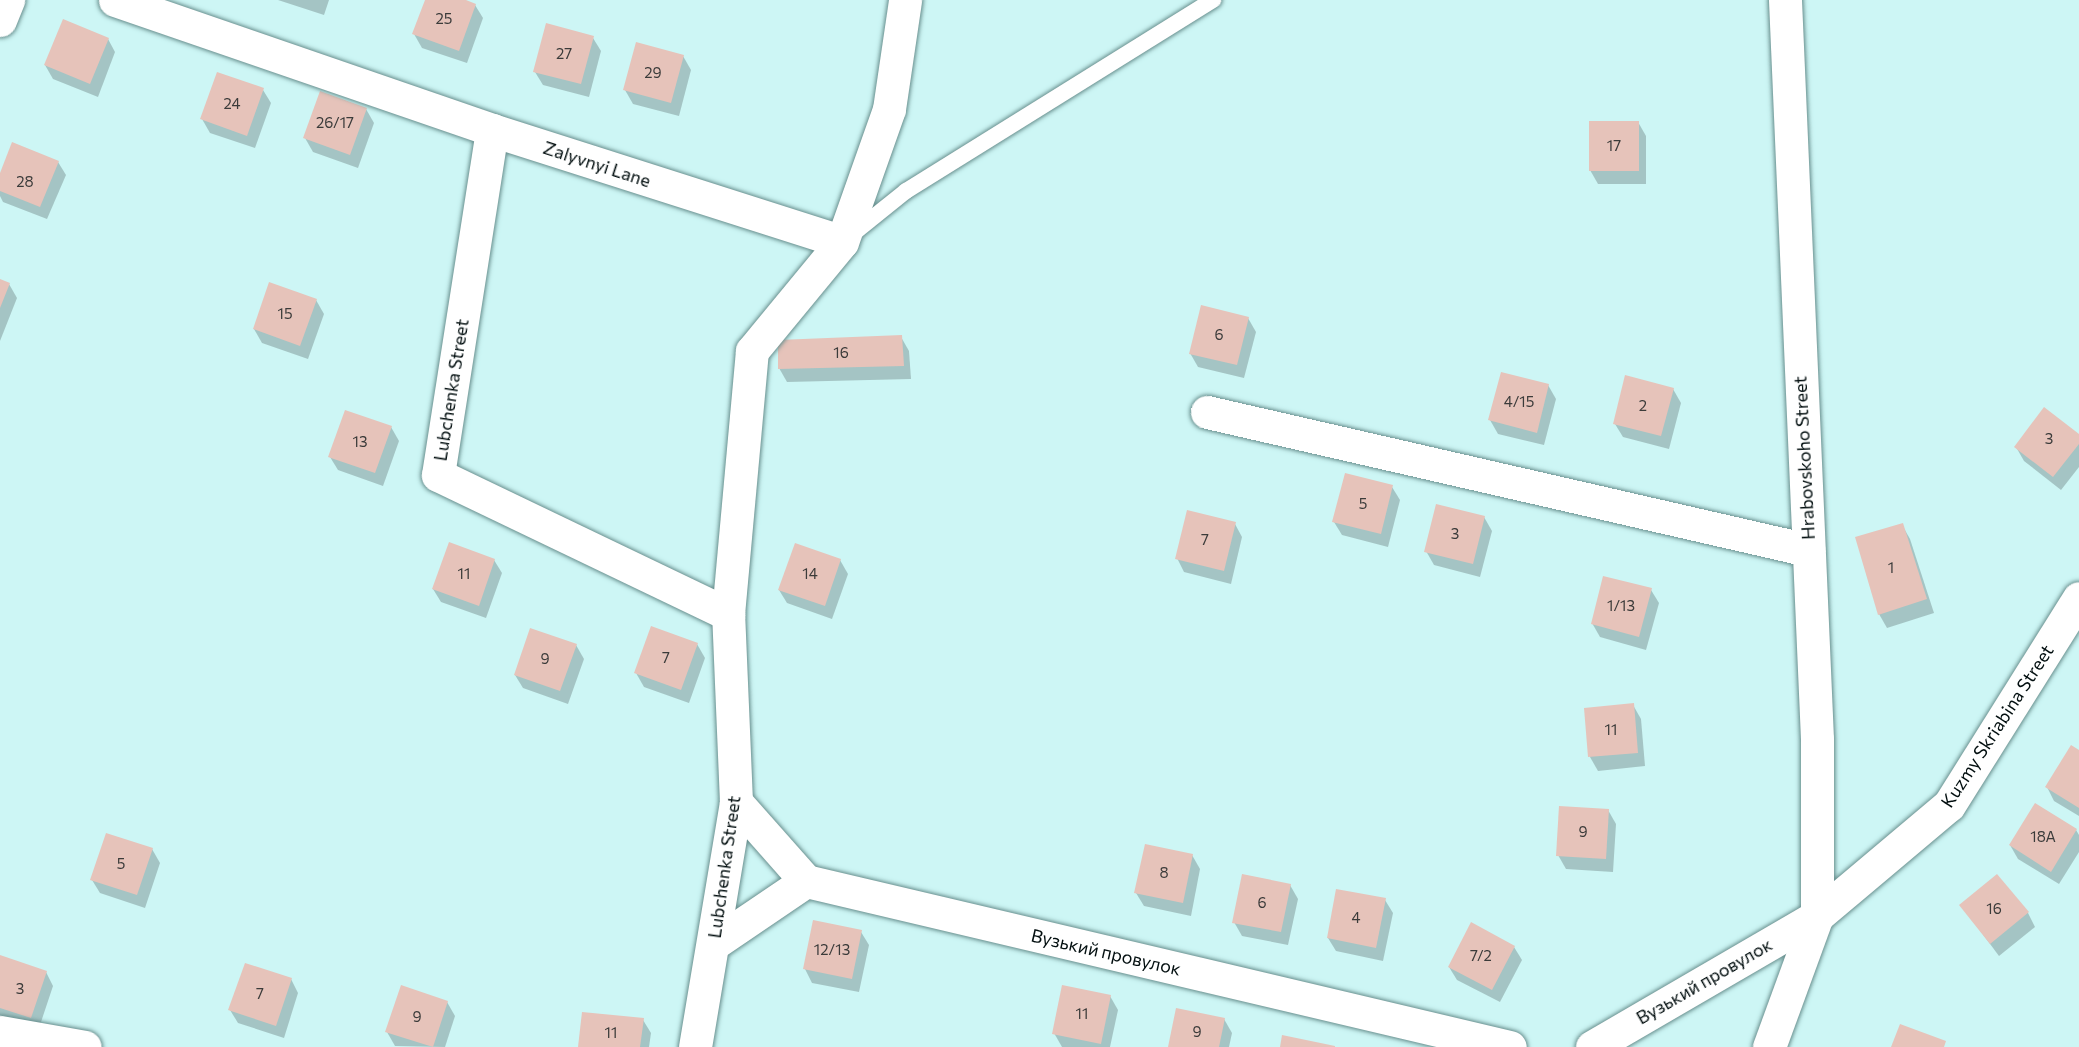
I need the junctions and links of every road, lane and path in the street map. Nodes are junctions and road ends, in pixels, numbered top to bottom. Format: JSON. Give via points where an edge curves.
{"nodes":[{"id":1,"x":8,"y":0,"type":"edge"},
{"id":2,"x":115,"y":0,"type":"edge"},
{"id":3,"x":905,"y":0,"type":"edge"},
{"id":4,"x":1213,"y":0,"type":"edge"},
{"id":5,"x":1785,"y":0,"type":"edge"},
{"id":6,"x":0,"y":20,"type":"edge"},
{"id":7,"x":492,"y":130,"type":"junction"},
{"id":8,"x":842,"y":242,"type":"junction"},
{"id":9,"x":1207,"y":412,"type":"dead end"},
{"id":10,"x":1808,"y":550,"type":"junction"},
{"id":11,"x":2079,"y":598,"type":"edge"},
{"id":12,"x":728,"y":614,"type":"junction"},
{"id":13,"x":736,"y":802,"type":"junction"},
{"id":14,"x":806,"y":881,"type":"junction"},
{"id":15,"x":1817,"y":916,"type":"junction"},
{"id":16,"x":713,"y":944,"type":"junction"},
{"id":17,"x":0,"y":1032,"type":"edge"},
{"id":18,"x":85,"y":1047,"type":"edge"},
{"id":19,"x":695,"y":1047,"type":"edge"},
{"id":20,"x":1509,"y":1047,"type":"edge"},
{"id":21,"x":1592,"y":1047,"type":"edge"},
{"id":22,"x":1769,"y":1047,"type":"edge"}],
"edges":[{"from":1,"to":6,"type":"street"},
{"from":2,"to":7,"type":"street","name":"Zalyvnyi Lane"},
{"from":3,"to":8,"type":"street","via":[[889,109]]},
{"from":4,"to":8,"type":"lane","via":[[906,191]]},
{"from":5,"to":10,"type":"street","name":"Hrabovskoho Street"},
{"from":7,"to":8,"type":"street","name":"Zalyvnyi Lane"},
{"from":7,"to":12,"type":"street","name":"Lubchenka Street","via":[[438,474]]},
{"from":8,"to":12,"type":"street","name":"Lubchenka Street","via":[[752,351]]},
{"from":9,"to":10,"type":"street"},
{"from":10,"to":15,"type":"street","name":"Hrabovskoho Street","via":[[1817,739]]},
{"from":11,"to":15,"type":"street","name":"Kuzmy Skriabina Street","via":[[1949,805]]},
{"from":12,"to":13,"type":"street","name":"Lubchenka Street"},
{"from":13,"to":14,"type":"street"},
{"from":13,"to":16,"type":"street","name":"Lubchenka Street"},
{"from":14,"to":16,"type":"street"},
{"from":14,"to":20,"type":"street","name":"Вузький провулок"},
{"from":15,"to":21,"type":"street","name":"Вузький провулок"},
{"from":15,"to":22,"type":"street","name":"Kuzmy Skriabina Street"},
{"from":16,"to":19,"type":"street","name":"Lubchenka Street"},
{"from":17,"to":18,"type":"street"}]}
